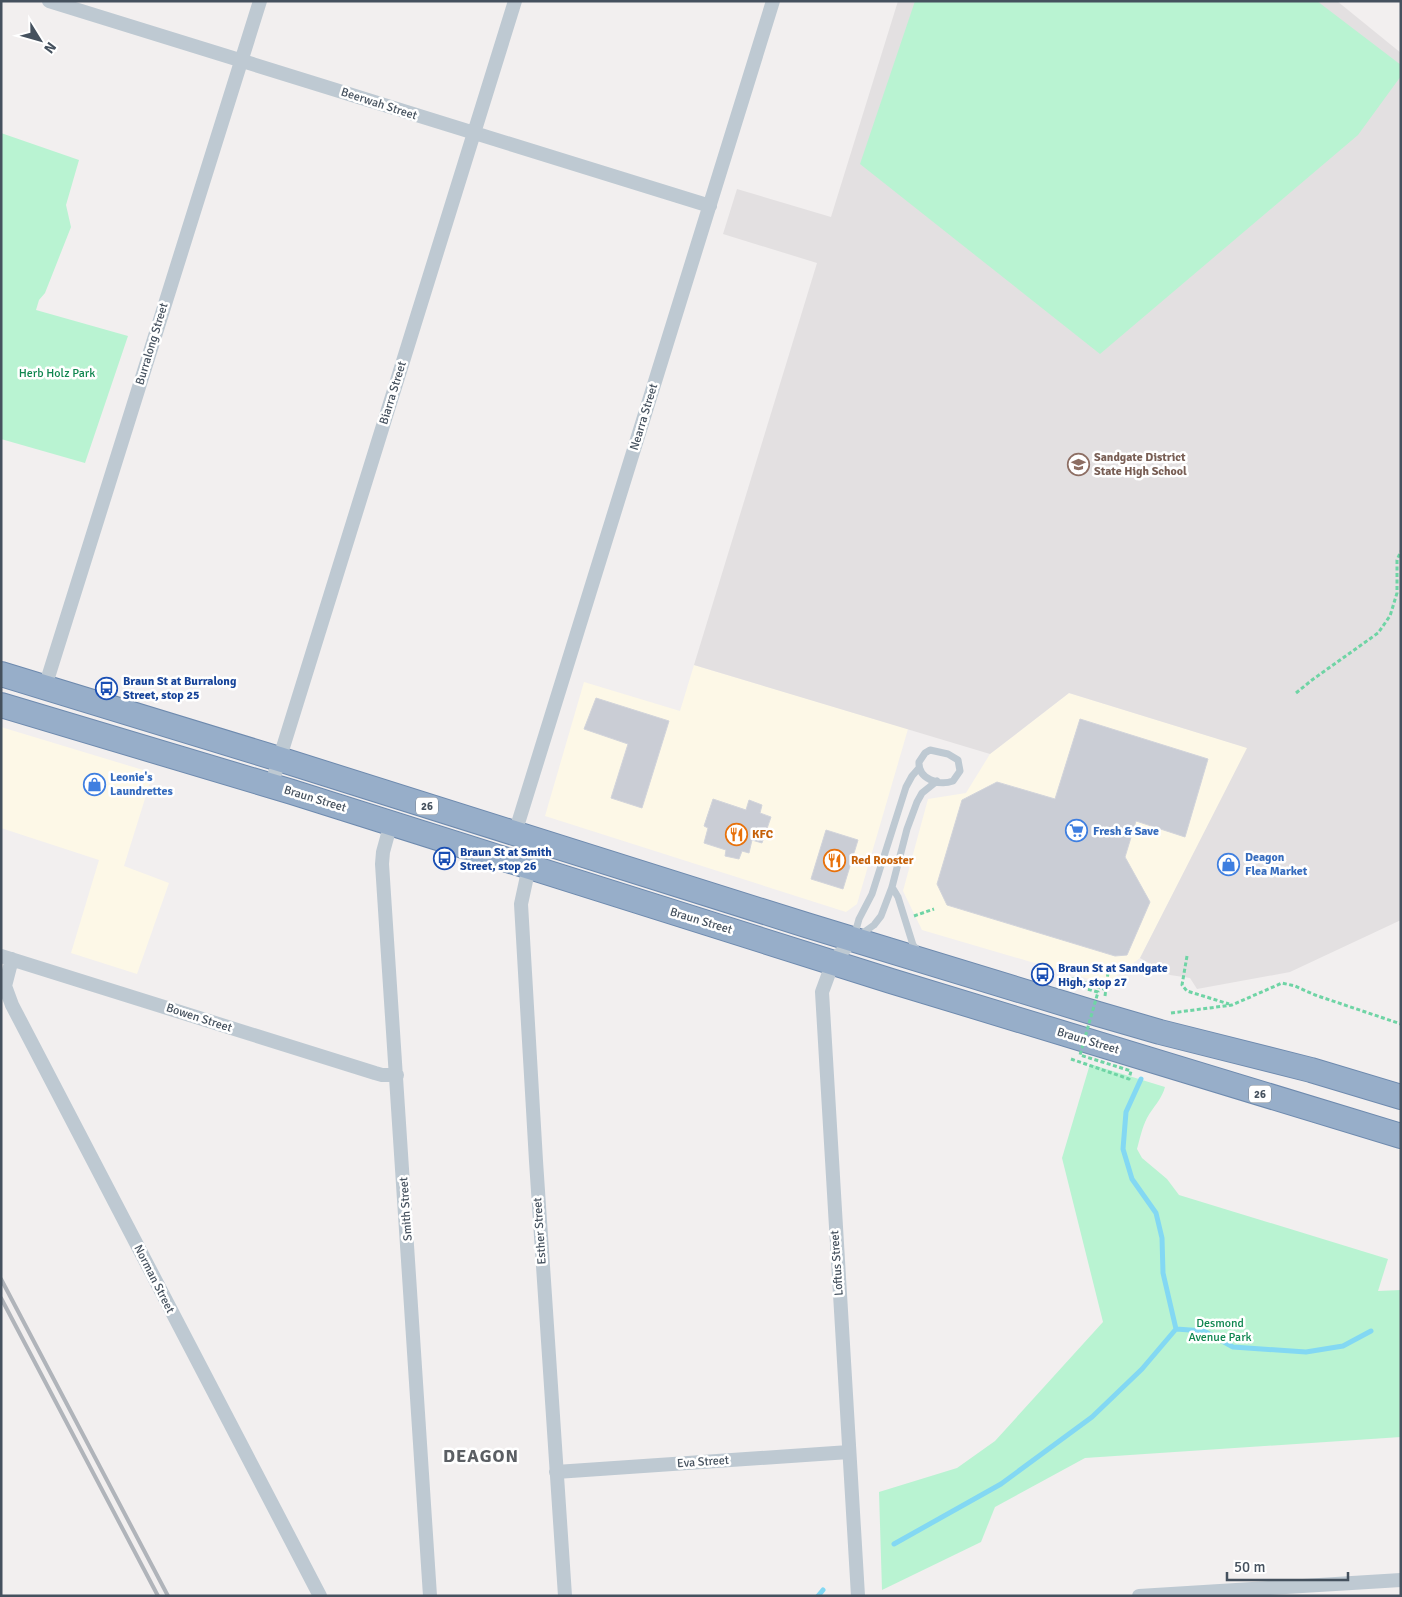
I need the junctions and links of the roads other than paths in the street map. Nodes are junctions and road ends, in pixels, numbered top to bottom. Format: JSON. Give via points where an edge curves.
{"nodes":[{"id":1,"x":49,"y":1,"type":"edge"},
{"id":2,"x":260,"y":1,"type":"edge"},
{"id":3,"x":515,"y":1,"type":"edge"},
{"id":4,"x":773,"y":1,"type":"edge"},
{"id":5,"x":241,"y":60,"type":"junction"},
{"id":6,"x":474,"y":134,"type":"junction"},
{"id":7,"x":710,"y":206,"type":"junction"},
{"id":8,"x":1,"y":674,"type":"edge"},
{"id":9,"x":45,"y":687,"type":"junction"},
{"id":10,"x":1,"y":705,"type":"edge"},
{"id":11,"x":279,"y":759,"type":"junction"},
{"id":12,"x":918,"y":768,"type":"junction"},
{"id":13,"x":937,"y":781,"type":"junction"},
{"id":14,"x":271,"y":786,"type":"junction"},
{"id":15,"x":391,"y":824,"type":"junction"},
{"id":16,"x":515,"y":833,"type":"junction"},
{"id":17,"x":529,"y":868,"type":"junction"},
{"id":18,"x":892,"y":887,"type":"junction"},
{"id":19,"x":853,"y":940,"type":"junction"},
{"id":20,"x":6,"y":957,"type":"edge"},
{"id":21,"x":833,"y":962,"type":"junction"},
{"id":22,"x":925,"y":962,"type":"junction"},
{"id":23,"x":397,"y":1075,"type":"junction"},
{"id":24,"x":1401,"y":1097,"type":"edge"},
{"id":25,"x":1401,"y":1136,"type":"edge"},
{"id":26,"x":849,"y":1452,"type":"junction"},
{"id":27,"x":556,"y":1472,"type":"junction"},
{"id":28,"x":1401,"y":1580,"type":"edge"},
{"id":29,"x":320,"y":1596,"type":"edge"},
{"id":30,"x":430,"y":1596,"type":"edge"},
{"id":31,"x":565,"y":1596,"type":"edge"},
{"id":32,"x":858,"y":1596,"type":"edge"},
{"id":33,"x":1139,"y":1596,"type":"edge"}],
"edges":[{"from":1,"to":5,"type":"street","name":"Beerwah Street"},
{"from":2,"to":5,"type":"street","name":"Burralong Street"},
{"from":3,"to":6,"type":"street","name":"Biarra Street"},
{"from":4,"to":7,"type":"street","name":"Nearra Street"},
{"from":5,"to":6,"type":"street","name":"Beerwah Street"},
{"from":5,"to":9,"type":"street","name":"Burralong Street"},
{"from":6,"to":7,"type":"street","name":"Beerwah Street"},
{"from":6,"to":11,"type":"street","name":"Biarra Street"},
{"from":7,"to":16,"type":"street","name":"Nearra Street"},
{"from":8,"to":9,"type":"highway","number":"26"},
{"from":9,"to":11,"type":"highway","number":"26"},
{"from":10,"to":14,"type":"highway","name":"Braun Street","number":"26"},
{"from":11,"to":14,"type":"street","name":"Biarra Street"},
{"from":11,"to":16,"type":"highway","number":"26"},
{"from":12,"to":13,"type":"lane","via":[[925,777]]},
{"from":12,"to":13,"type":"lane","via":[[921,757],[930,750],[953,756],[960,766],[957,777],[948,783]]},
{"from":12,"to":19,"type":"lane","via":[[906,788],[872,894]]},
{"from":13,"to":18,"type":"lane","via":[[922,793],[917,802]]},
{"from":14,"to":15,"type":"highway","name":"Braun Street","number":"26"},
{"from":15,"to":17,"type":"highway","name":"Braun Street","number":"26"},
{"from":15,"to":23,"type":"street","name":"Smith Street","via":[[382,864]]},
{"from":16,"to":19,"type":"highway","number":"26"},
{"from":17,"to":21,"type":"highway","name":"Braun Street","number":"26"},
{"from":17,"to":27,"type":"street","name":"Esther Street","via":[[521,904]]},
{"from":18,"to":19,"type":"lane","via":[[881,916]]},
{"from":18,"to":22,"type":"lane","via":[[913,945]]},
{"from":19,"to":21,"type":"street","name":"Loftus Street"},
{"from":19,"to":22,"type":"highway","number":"26"},
{"from":20,"to":23,"type":"street","name":"Bowen Street","via":[[375,1073]]},
{"from":20,"to":29,"type":"street","name":"Norman Street","via":[[5,986],[12,1005]]},
{"from":21,"to":25,"type":"highway","name":"Braun Street","number":"26"},
{"from":21,"to":26,"type":"street","name":"Loftus Street","via":[[822,998]]},
{"from":22,"to":24,"type":"highway","number":"26","via":[[1132,1024]]},
{"from":23,"to":30,"type":"street","name":"Smith Street"},
{"from":26,"to":27,"type":"street","name":"Eva Street"},
{"from":26,"to":32,"type":"street","name":"Loftus Street"},
{"from":27,"to":31,"type":"street","name":"Esther Street"},
{"from":28,"to":33,"type":"street"}]}
